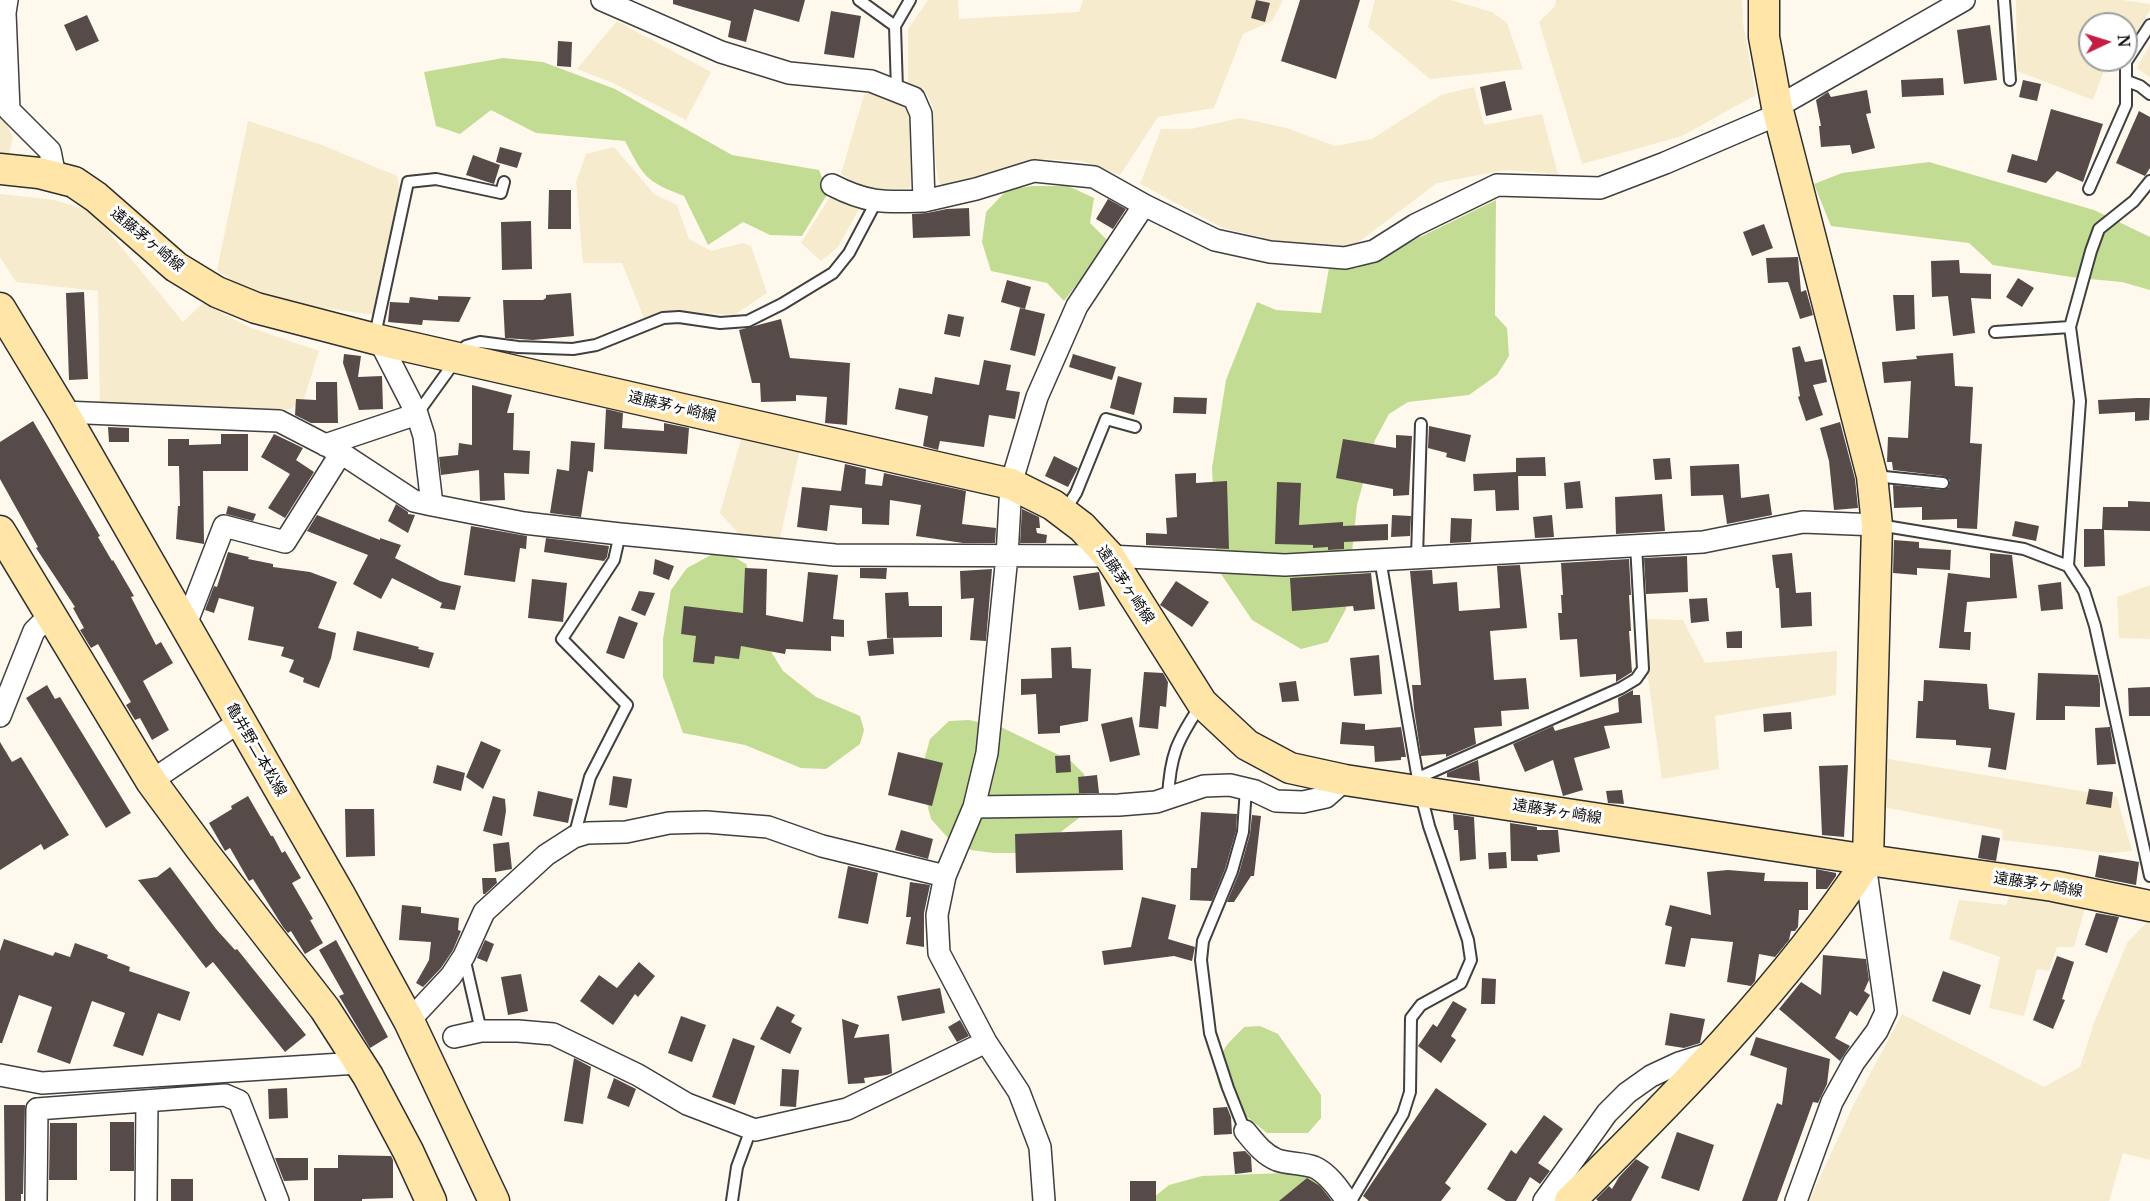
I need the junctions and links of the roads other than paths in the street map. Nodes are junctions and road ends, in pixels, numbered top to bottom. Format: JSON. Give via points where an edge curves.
{"nodes":[{"id":1,"x":7,"y":0,"type":"edge"},
{"id":2,"x":859,"y":0,"type":"edge"},
{"id":3,"x":910,"y":0,"type":"edge"},
{"id":4,"x":1764,"y":0,"type":"edge"},
{"id":5,"x":1964,"y":0,"type":"edge"},
{"id":6,"x":2004,"y":0,"type":"edge"},
{"id":7,"x":605,"y":1,"type":"edge"},
{"id":8,"x":2150,"y":25,"type":"edge"},
{"id":9,"x":896,"y":26,"type":"junction"},
{"id":10,"x":2010,"y":80,"type":"dead end"},
{"id":11,"x":2127,"y":81,"type":"junction"},
{"id":12,"x":897,"y":90,"type":"junction"},
{"id":13,"x":2150,"y":94,"type":"edge"},
{"id":14,"x":5,"y":106,"type":"edge"},
{"id":15,"x":1778,"y":111,"type":"junction"},
{"id":16,"x":0,"y":170,"type":"edge"},
{"id":17,"x":54,"y":176,"type":"junction"},
{"id":18,"x":2150,"y":181,"type":"edge"},
{"id":19,"x":504,"y":182,"type":"dead end"},
{"id":20,"x":832,"y":185,"type":"dead end"},
{"id":21,"x":2089,"y":189,"type":"dead end"},
{"id":22,"x":924,"y":201,"type":"junction"},
{"id":23,"x":876,"y":202,"type":"junction"},
{"id":24,"x":1144,"y":205,"type":"junction"},
{"id":25,"x":0,"y":308,"type":"edge"},
{"id":26,"x":2070,"y":327,"type":"junction"},
{"id":27,"x":1995,"y":332,"type":"dead end"},
{"id":28,"x":376,"y":340,"type":"junction"},
{"id":29,"x":457,"y":358,"type":"junction"},
{"id":30,"x":63,"y":412,"type":"junction"},
{"id":31,"x":417,"y":414,"type":"junction"},
{"id":32,"x":1421,"y":424,"type":"dead end"},
{"id":33,"x":1134,"y":427,"type":"dead end"},
{"id":34,"x":333,"y":449,"type":"junction"},
{"id":35,"x":1872,"y":476,"type":"junction"},
{"id":36,"x":1943,"y":483,"type":"dead end"},
{"id":37,"x":1011,"y":484,"type":"junction"},
{"id":38,"x":432,"y":505,"type":"junction"},
{"id":39,"x":1064,"y":512,"type":"junction"},
{"id":40,"x":1877,"y":525,"type":"junction"},
{"id":41,"x":0,"y":531,"type":"edge"},
{"id":42,"x":620,"y":534,"type":"junction"},
{"id":43,"x":1636,"y":545,"type":"junction"},
{"id":44,"x":1007,"y":556,"type":"junction"},
{"id":45,"x":1109,"y":556,"type":"junction"},
{"id":46,"x":1417,"y":556,"type":"junction"},
{"id":47,"x":1380,"y":559,"type":"junction"},
{"id":48,"x":2068,"y":566,"type":"junction"},
{"id":49,"x":50,"y":615,"type":"junction"},
{"id":50,"x":185,"y":627,"type":"junction"},
{"id":51,"x":1202,"y":703,"type":"junction"},
{"id":52,"x":0,"y":716,"type":"edge"},
{"id":53,"x":239,"y":722,"type":"junction"},
{"id":54,"x":1345,"y":780,"type":"junction"},
{"id":55,"x":152,"y":781,"type":"junction"},
{"id":56,"x":1419,"y":784,"type":"junction"},
{"id":57,"x":1246,"y":788,"type":"junction"},
{"id":58,"x":1168,"y":798,"type":"junction"},
{"id":59,"x":974,"y":807,"type":"junction"},
{"id":60,"x":574,"y":837,"type":"junction"},
{"id":61,"x":1866,"y":862,"type":"junction"},
{"id":62,"x":945,"y":876,"type":"junction"},
{"id":63,"x":2150,"y":876,"type":"edge"},
{"id":64,"x":2150,"y":906,"type":"edge"},
{"id":65,"x":464,"y":956,"type":"junction"},
{"id":66,"x":409,"y":1021,"type":"junction"},
{"id":67,"x":481,"y":1031,"type":"junction"},
{"id":68,"x":454,"y":1037,"type":"dead end"},
{"id":69,"x":986,"y":1042,"type":"junction"},
{"id":70,"x":1715,"y":1051,"type":"junction"},
{"id":71,"x":358,"y":1063,"type":"junction"},
{"id":72,"x":0,"y":1076,"type":"edge"},
{"id":73,"x":147,"y":1102,"type":"junction"},
{"id":74,"x":751,"y":1129,"type":"junction"},
{"id":75,"x":1245,"y":1131,"type":"joint"},
{"id":76,"x":36,"y":1201,"type":"edge"},
{"id":77,"x":146,"y":1201,"type":"edge"},
{"id":78,"x":278,"y":1201,"type":"edge"},
{"id":79,"x":431,"y":1201,"type":"edge"},
{"id":80,"x":494,"y":1201,"type":"edge"},
{"id":81,"x":732,"y":1201,"type":"edge"},
{"id":82,"x":1044,"y":1201,"type":"edge"},
{"id":83,"x":1347,"y":1201,"type":"edge"},
{"id":84,"x":1351,"y":1201,"type":"edge"},
{"id":85,"x":1544,"y":1201,"type":"edge"},
{"id":86,"x":1570,"y":1201,"type":"edge"},
{"id":87,"x":1796,"y":1201,"type":"edge"}],
"edges":[{"from":1,"to":14,"type":"street"},
{"from":2,"to":9,"type":"lane"},
{"from":3,"to":9,"type":"lane"},
{"from":4,"to":15,"type":"street","via":[[1764,37]]},
{"from":5,"to":15,"type":"street"},
{"from":6,"to":10,"type":"lane"},
{"from":7,"to":12,"type":"street","via":[[721,52],[789,74],[871,81]]},
{"from":8,"to":11,"type":"lane","via":[[2126,62]]},
{"from":9,"to":12,"type":"lane"},
{"from":11,"to":13,"type":"lane"},
{"from":11,"to":21,"type":"lane","via":[[2126,105]]},
{"from":12,"to":22,"type":"street","via":[[914,98],[921,114]]},
{"from":14,"to":17,"type":"street","via":[[50,151]]},
{"from":15,"to":24,"type":"street","via":[[1600,188],[1497,185],[1415,225],[1374,251],[1345,258],[1270,252],[1215,240]]},
{"from":15,"to":35,"type":"street"},
{"from":16,"to":17,"type":"street","name":"遠藤茅ヶ崎線"},
{"from":17,"to":28,"type":"street","name":"遠藤茅ヶ崎線","via":[[74,182],[96,197],[176,267],[218,292],[256,308]]},
{"from":18,"to":26,"type":"lane","via":[[2134,201],[2099,229]]},
{"from":19,"to":28,"type":"lane","via":[[501,193],[436,179],[408,182]]},
{"from":20,"to":23,"type":"street"},
{"from":22,"to":23,"type":"street"},
{"from":22,"to":24,"type":"street","via":[[1034,171],[1094,177]]},
{"from":23,"to":29,"type":"lane","via":[[849,253],[833,273],[748,321],[663,318],[596,345],[573,349],[480,342],[466,346]]},
{"from":24,"to":37,"type":"street","via":[[1077,306],[1037,396]]},
{"from":25,"to":30,"type":"street","name":"亀井野二本松線"},
{"from":26,"to":27,"type":"lane"},
{"from":26,"to":48,"type":"lane","via":[[2080,401]]},
{"from":28,"to":29,"type":"street","name":"遠藤茅ヶ崎線"},
{"from":28,"to":31,"type":"street"},
{"from":29,"to":31,"type":"lane"},
{"from":29,"to":37,"type":"street","name":"遠藤茅ヶ崎線"},
{"from":30,"to":34,"type":"street","via":[[279,421]]},
{"from":30,"to":50,"type":"street","name":"亀井野二本松線"},
{"from":31,"to":34,"type":"street"},
{"from":31,"to":38,"type":"street","via":[[424,436]]},
{"from":32,"to":46,"type":"lane"},
{"from":33,"to":39,"type":"lane","via":[[1106,419],[1076,493]]},
{"from":34,"to":38,"type":"street","via":[[414,501]]},
{"from":34,"to":50,"type":"street","via":[[285,542],[224,526]]},
{"from":35,"to":36,"type":"lane"},
{"from":35,"to":40,"type":"street"},
{"from":37,"to":39,"type":"street","name":"遠藤茅ヶ崎線"},
{"from":37,"to":44,"type":"street"},
{"from":38,"to":42,"type":"street","via":[[524,523]]},
{"from":39,"to":45,"type":"street","name":"遠藤茅ヶ崎線"},
{"from":40,"to":43,"type":"street","via":[[1803,522],[1703,542]]},
{"from":40,"to":48,"type":"lane","via":[[2024,549]]},
{"from":40,"to":61,"type":"street"},
{"from":41,"to":49,"type":"street"},
{"from":42,"to":44,"type":"street","via":[[835,555]]},
{"from":42,"to":60,"type":"lane","via":[[614,560],[562,639],[627,705],[590,777]]},
{"from":43,"to":46,"type":"street"},
{"from":43,"to":56,"type":"lane","via":[[1643,669],[1636,679]]},
{"from":44,"to":45,"type":"street"},
{"from":44,"to":59,"type":"street","via":[[987,753]]},
{"from":45,"to":47,"type":"street","via":[[1285,565]]},
{"from":45,"to":51,"type":"street","name":"遠藤茅ヶ崎線"},
{"from":46,"to":47,"type":"street"},
{"from":47,"to":56,"type":"lane"},
{"from":48,"to":63,"type":"lane","via":[[2084,591],[2095,626]]},
{"from":49,"to":52,"type":"street","via":[[33,631]]},
{"from":49,"to":55,"type":"street"},
{"from":50,"to":53,"type":"street","name":"亀井野二本松線"},
{"from":51,"to":54,"type":"street","name":"遠藤茅ヶ崎線","via":[[1247,745],[1267,756],[1290,768]]},
{"from":51,"to":58,"type":"lane","via":[[1174,752]]},
{"from":53,"to":55,"type":"street"},
{"from":53,"to":66,"type":"street","name":"亀井野二本松線"},
{"from":54,"to":56,"type":"street","name":"遠藤茅ヶ崎線"},
{"from":54,"to":57,"type":"street","via":[[1326,796],[1304,802],[1276,801]]},
{"from":55,"to":71,"type":"street","via":[[325,1009]]},
{"from":56,"to":61,"type":"street","name":"遠藤茅ヶ崎線"},
{"from":56,"to":84,"type":"lane","via":[[1471,960],[1461,983],[1421,1005],[1411,1018],[1410,1092],[1403,1114]]},
{"from":57,"to":58,"type":"street","via":[[1204,786]]},
{"from":57,"to":75,"type":"lane","via":[[1243,832],[1232,871],[1203,941],[1201,960],[1210,1033]]},
{"from":58,"to":59,"type":"street","via":[[1119,805]]},
{"from":59,"to":62,"type":"street"},
{"from":60,"to":62,"type":"street","via":[[669,823],[768,827],[822,846]]},
{"from":60,"to":65,"type":"street","via":[[546,855],[484,912]]},
{"from":61,"to":64,"type":"street","name":"遠藤茅ヶ崎線","via":[[2053,886]]},
{"from":61,"to":70,"type":"street","via":[[1763,999]]},
{"from":61,"to":87,"type":"street","via":[[1886,1012],[1832,1102]]},
{"from":62,"to":69,"type":"street","via":[[937,915],[939,953]]},
{"from":65,"to":66,"type":"street"},
{"from":65,"to":67,"type":"lane"},
{"from":66,"to":80,"type":"street","name":"亀井野二本松線"},
{"from":67,"to":68,"type":"street"},
{"from":67,"to":74,"type":"street","via":[[553,1034],[638,1075],[687,1104]]},
{"from":69,"to":74,"type":"street","via":[[846,1109]]},
{"from":69,"to":82,"type":"street","via":[[1019,1092],[1040,1147]]},
{"from":70,"to":85,"type":"street","via":[[1651,1076],[1627,1093],[1607,1113]]},
{"from":70,"to":86,"type":"street"},
{"from":71,"to":72,"type":"street","via":[[42,1083]]},
{"from":71,"to":79,"type":"street"},
{"from":73,"to":76,"type":"street","via":[[37,1109]]},
{"from":73,"to":77,"type":"street"},
{"from":73,"to":78,"type":"street","via":[[225,1095],[239,1101]]},
{"from":74,"to":81,"type":"lane","via":[[737,1167]]},
{"from":75,"to":83,"type":"street","via":[[1262,1151],[1276,1159],[1326,1174]]}]}
